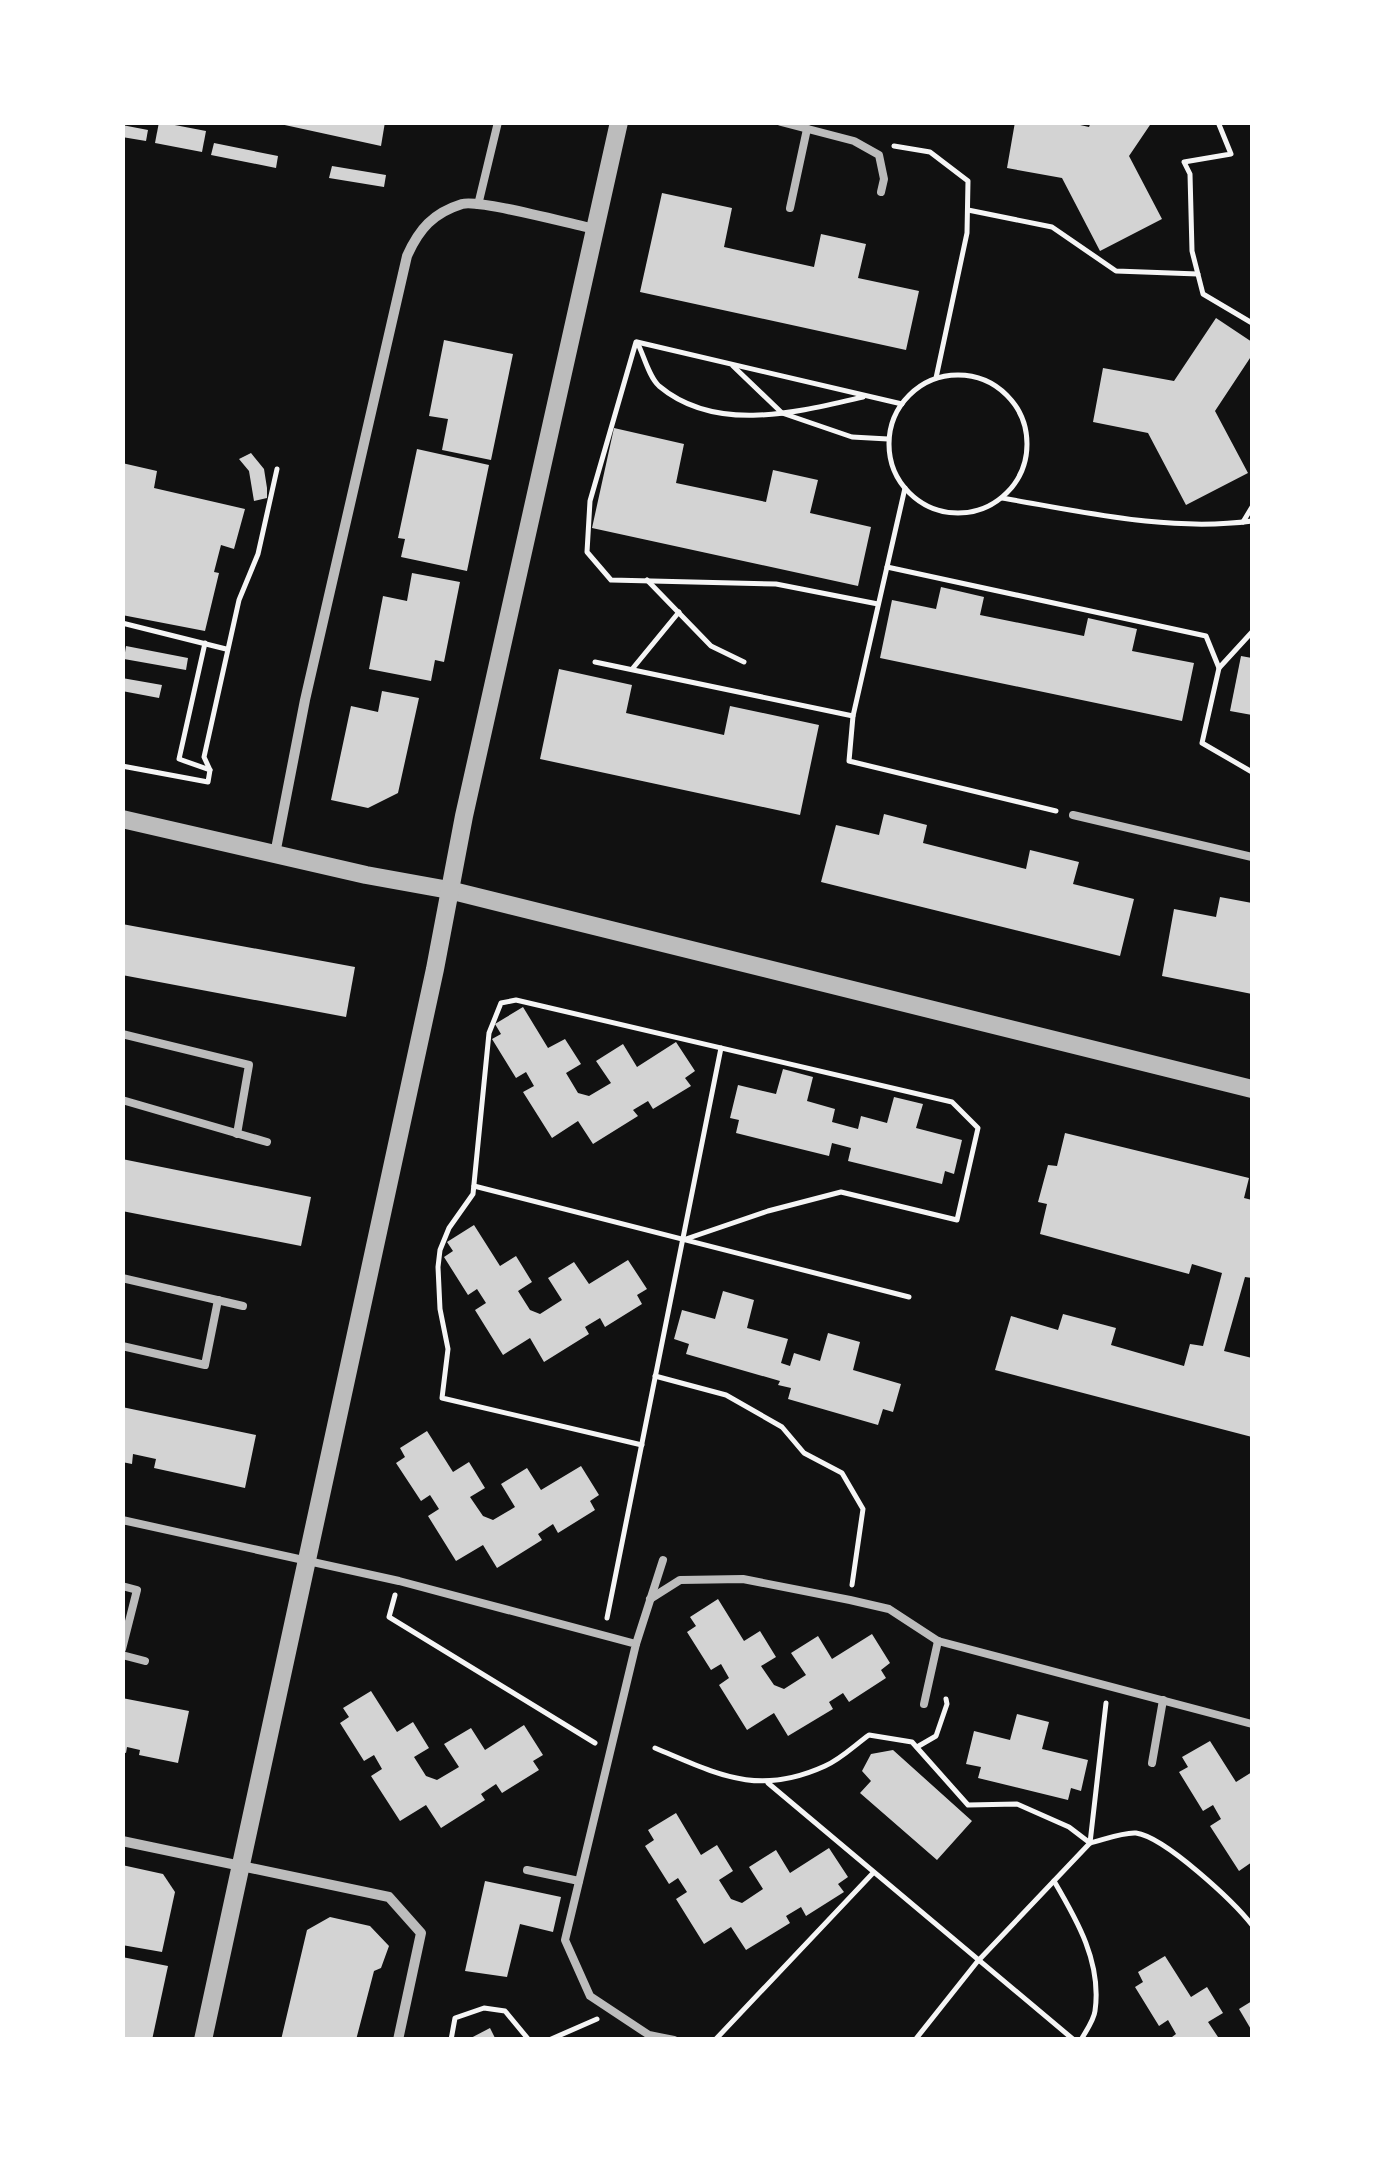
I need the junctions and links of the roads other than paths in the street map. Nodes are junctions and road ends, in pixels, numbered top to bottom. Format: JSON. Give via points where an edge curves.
{"nodes":[{"id":1,"x":498,"y":122,"type":"edge"},
{"id":2,"x":619,"y":122,"type":"edge"},
{"id":3,"x":780,"y":122,"type":"edge"},
{"id":4,"x":807,"y":129,"type":"junction"},
{"id":5,"x":881,"y":192,"type":"dead end"},
{"id":6,"x":478,"y":205,"type":"junction"},
{"id":7,"x":790,"y":208,"type":"dead end"},
{"id":8,"x":594,"y":230,"type":"junction"},
{"id":9,"x":1073,"y":815,"type":"road end"},
{"id":10,"x":122,"y":818,"type":"edge"},
{"id":11,"x":276,"y":854,"type":"junction"},
{"id":12,"x":1252,"y":857,"type":"edge"},
{"id":13,"x":449,"y":890,"type":"junction"},
{"id":14,"x":122,"y":1034,"type":"edge"},
{"id":15,"x":1252,"y":1089,"type":"edge"},
{"id":16,"x":122,"y":1100,"type":"edge"},
{"id":17,"x":237,"y":1134,"type":"junction"},
{"id":18,"x":267,"y":1142,"type":"dead end"},
{"id":19,"x":122,"y":1278,"type":"edge"},
{"id":20,"x":218,"y":1300,"type":"junction"},
{"id":21,"x":243,"y":1306,"type":"dead end"},
{"id":22,"x":122,"y":1346,"type":"edge"},
{"id":23,"x":122,"y":1520,"type":"edge"},
{"id":24,"x":309,"y":1560,"type":"junction"},
{"id":25,"x":662,"y":1560,"type":"dead end"},
{"id":26,"x":122,"y":1586,"type":"edge"},
{"id":27,"x":650,"y":1599,"type":"junction"},
{"id":28,"x":938,"y":1642,"type":"junction"},
{"id":29,"x":636,"y":1644,"type":"junction"},
{"id":30,"x":122,"y":1652,"type":"edge"},
{"id":31,"x":145,"y":1661,"type":"dead end"},
{"id":32,"x":1162,"y":1700,"type":"junction"},
{"id":33,"x":924,"y":1704,"type":"dead end"},
{"id":34,"x":1252,"y":1724,"type":"edge"},
{"id":35,"x":1152,"y":1763,"type":"dead end"},
{"id":36,"x":122,"y":1841,"type":"edge"},
{"id":37,"x":243,"y":1864,"type":"junction"},
{"id":38,"x":528,"y":1870,"type":"dead end"},
{"id":39,"x":579,"y":1882,"type":"junction"},
{"id":40,"x":203,"y":2040,"type":"edge"},
{"id":41,"x":398,"y":2040,"type":"edge"},
{"id":42,"x":674,"y":2040,"type":"edge"}],
"edges":[{"from":1,"to":6,"type":"lane"},
{"from":2,"to":8,"type":"street"},
{"from":3,"to":4,"type":"lane"},
{"from":4,"to":5,"type":"lane","via":[[854,140],[879,155]]},
{"from":4,"to":7,"type":"lane"},
{"from":6,"to":8,"type":"street"},
{"from":6,"to":11,"type":"street","via":[[466,202],[430,220],[408,256]]},
{"from":8,"to":13,"type":"street"},
{"from":9,"to":12,"type":"lane"},
{"from":10,"to":11,"type":"street"},
{"from":11,"to":13,"type":"street"},
{"from":13,"to":15,"type":"street"},
{"from":13,"to":24,"type":"street"},
{"from":14,"to":17,"type":"lane","via":[[249,1065]]},
{"from":16,"to":17,"type":"lane"},
{"from":17,"to":18,"type":"lane"},
{"from":19,"to":20,"type":"lane"},
{"from":20,"to":21,"type":"lane"},
{"from":20,"to":22,"type":"lane","via":[[205,1365]]},
{"from":23,"to":24,"type":"lane"},
{"from":24,"to":29,"type":"lane"},
{"from":24,"to":37,"type":"street"},
{"from":25,"to":27,"type":"lane"},
{"from":26,"to":30,"type":"lane","via":[[136,1590]]},
{"from":27,"to":28,"type":"lane","via":[[680,1580],[744,1579],[889,1609]]},
{"from":27,"to":29,"type":"lane"},
{"from":28,"to":32,"type":"lane"},
{"from":28,"to":33,"type":"lane"},
{"from":29,"to":39,"type":"lane"},
{"from":30,"to":31,"type":"lane"},
{"from":32,"to":34,"type":"lane"},
{"from":32,"to":35,"type":"lane"},
{"from":36,"to":37,"type":"street"},
{"from":37,"to":40,"type":"street"},
{"from":37,"to":41,"type":"street","via":[[389,1897],[420,1933]]},
{"from":38,"to":39,"type":"lane"},
{"from":39,"to":42,"type":"lane","via":[[565,1940],[590,1996],[649,2035]]}]}
